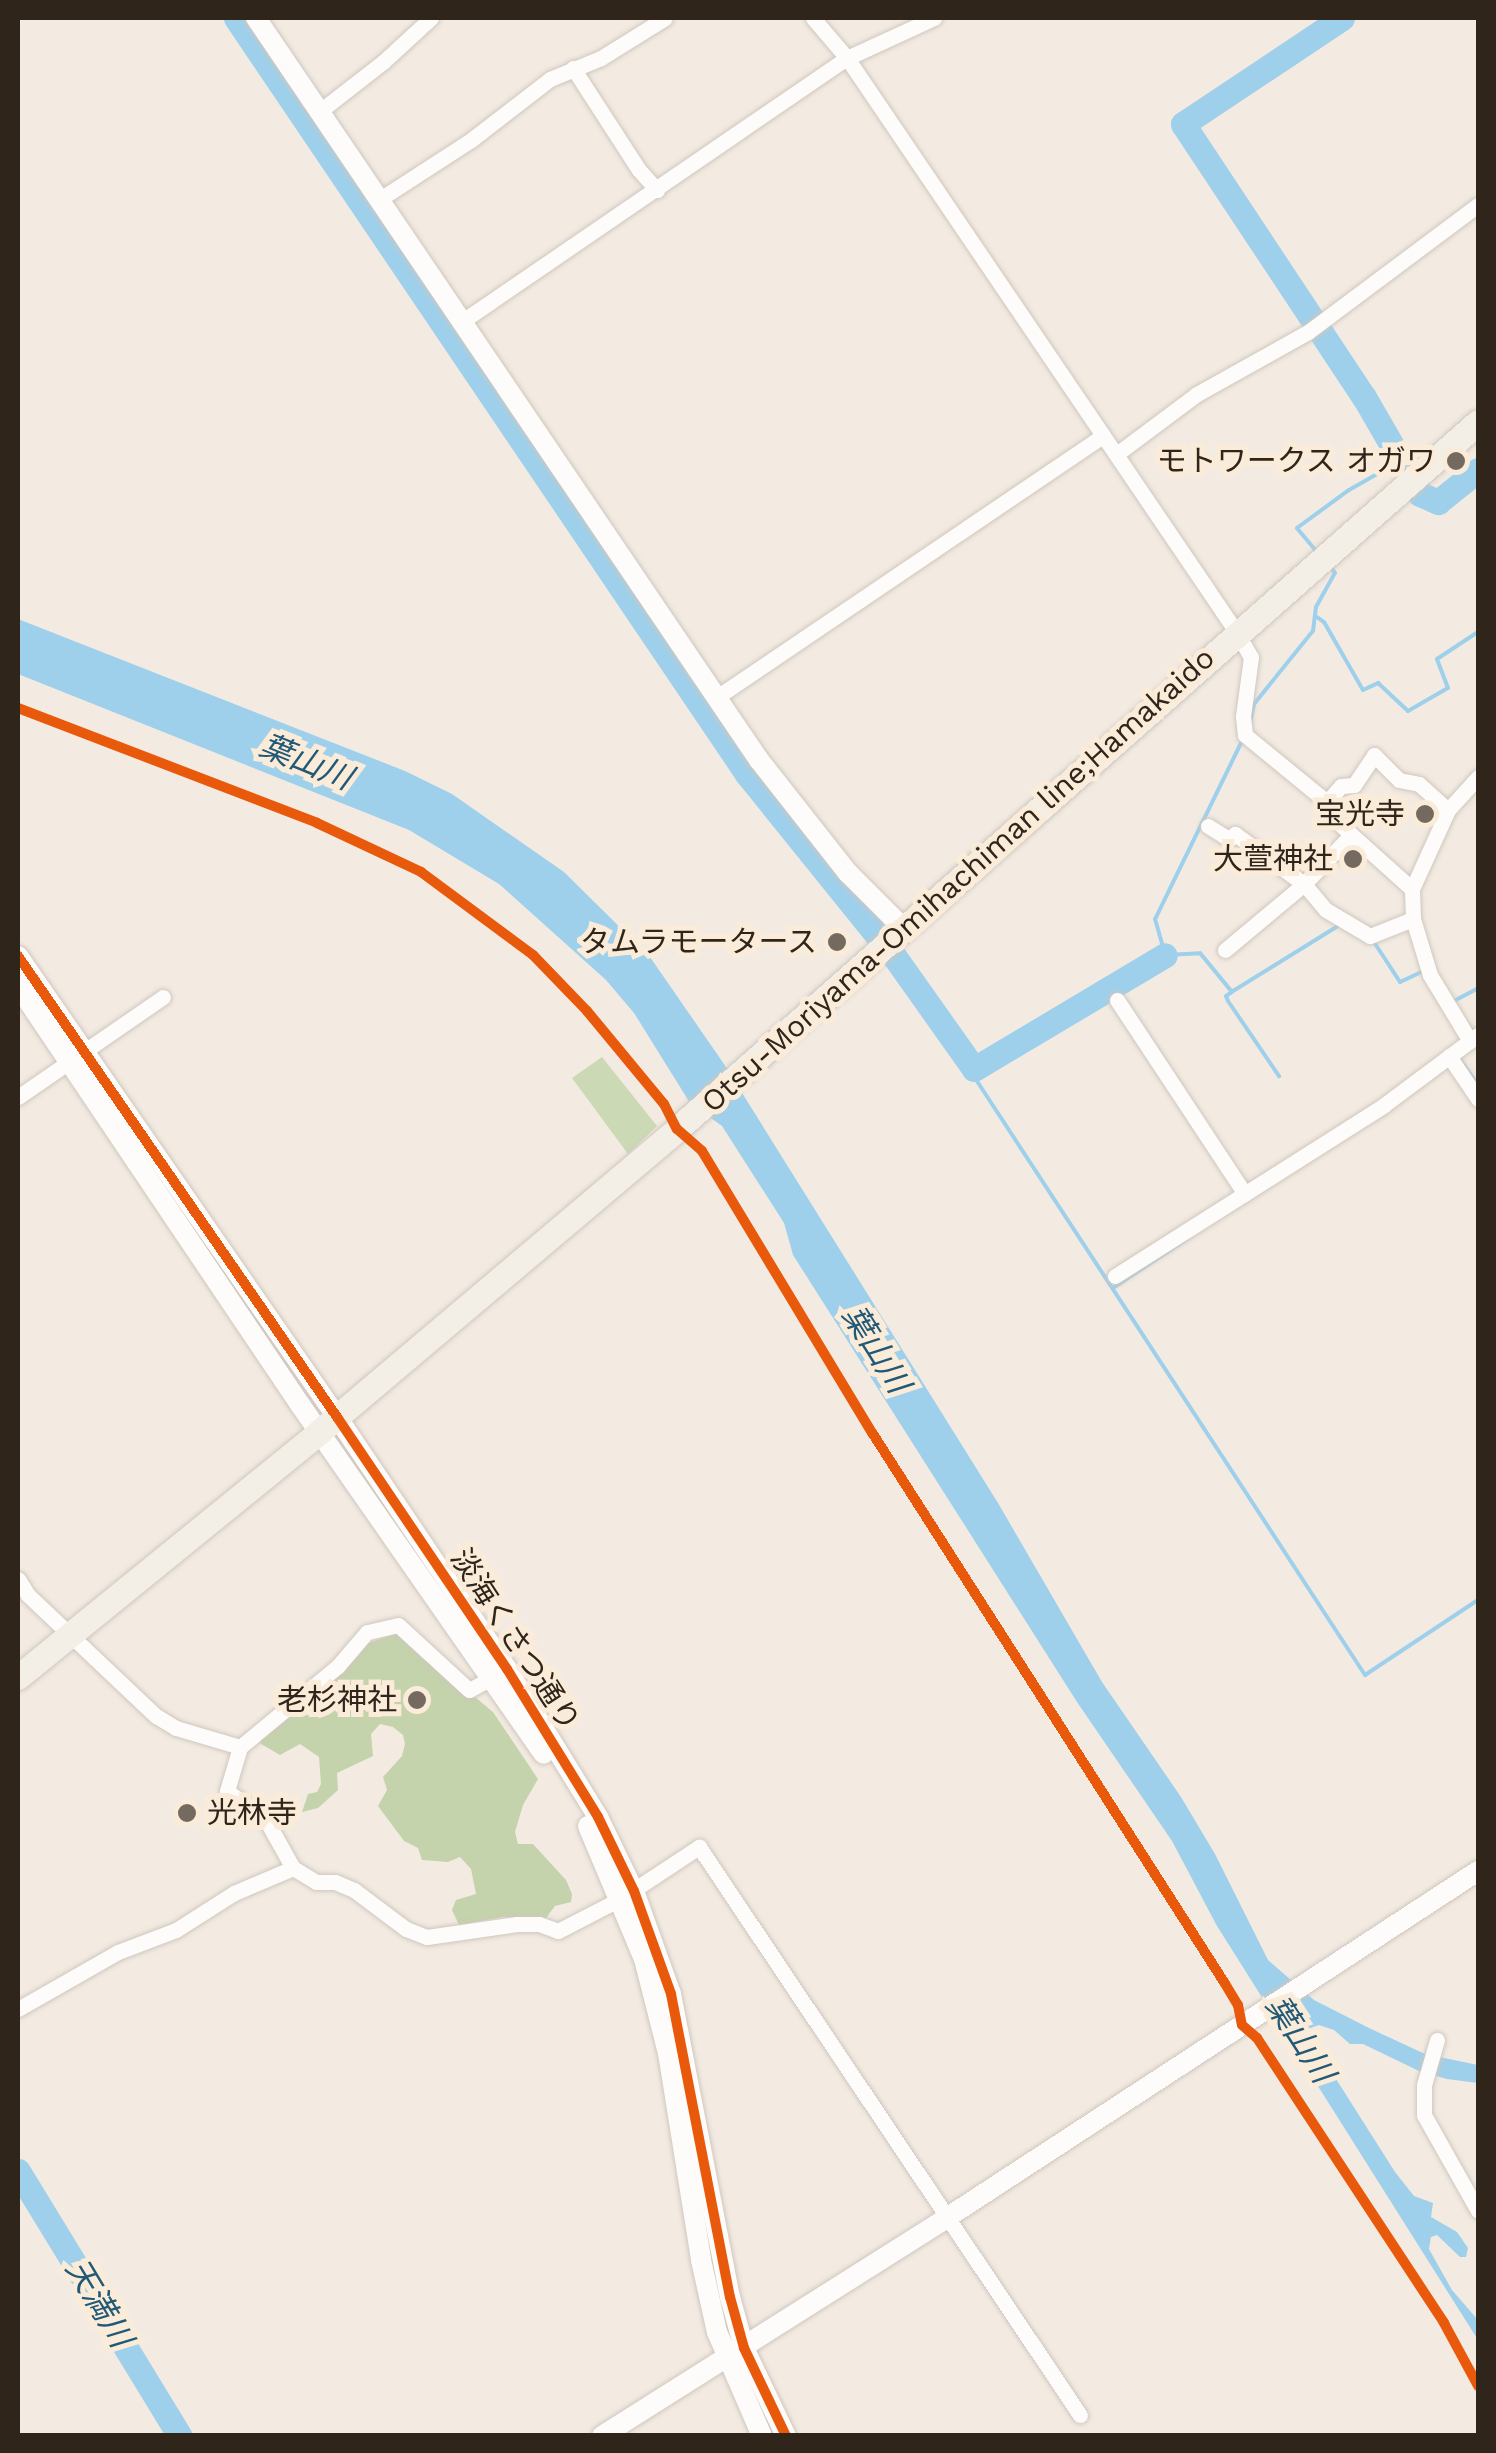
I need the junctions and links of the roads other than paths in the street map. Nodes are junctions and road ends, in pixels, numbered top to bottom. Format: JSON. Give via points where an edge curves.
{"nodes":[{"id":1,"x":256,"y":18,"type":"edge"},
{"id":2,"x":431,"y":18,"type":"edge"},
{"id":3,"x":665,"y":18,"type":"edge"},
{"id":4,"x":813,"y":18,"type":"edge"},
{"id":5,"x":930,"y":18,"type":"edge"},
{"id":6,"x":847,"y":58,"type":"junction"},
{"id":7,"x":573,"y":68,"type":"junction"},
{"id":8,"x":320,"y":111,"type":"junction"},
{"id":9,"x":657,"y":190,"type":"junction"},
{"id":10,"x":380,"y":200,"type":"junction"},
{"id":11,"x":1478,"y":205,"type":"edge"},
{"id":12,"x":464,"y":320,"type":"junction"},
{"id":13,"x":1474,"y":435,"type":"edge"},
{"id":14,"x":1103,"y":436,"type":"junction"},
{"id":15,"x":1118,"y":453,"type":"junction"},
{"id":16,"x":1237,"y":633,"type":"junction"},
{"id":17,"x":718,"y":696,"type":"junction"},
{"id":18,"x":1478,"y":778,"type":"edge"},
{"id":19,"x":1327,"y":802,"type":"junction"},
{"id":20,"x":1448,"y":810,"type":"junction"},
{"id":21,"x":1208,"y":826,"type":"dead end"},
{"id":22,"x":1350,"y":836,"type":"junction"},
{"id":23,"x":1304,"y":884,"type":"junction"},
{"id":24,"x":1412,"y":888,"type":"junction"},
{"id":25,"x":1413,"y":919,"type":"junction"},
{"id":26,"x":892,"y":940,"type":"junction"},
{"id":27,"x":1224,"y":950,"type":"dead end"},
{"id":28,"x":18,"y":956,"type":"edge"},
{"id":29,"x":18,"y":986,"type":"edge"},
{"id":30,"x":163,"y":997,"type":"dead end"},
{"id":31,"x":1118,"y":1000,"type":"dead end"},
{"id":32,"x":1474,"y":1038,"type":"edge"},
{"id":33,"x":76,"y":1056,"type":"junction"},
{"id":34,"x":1453,"y":1061,"type":"junction"},
{"id":35,"x":18,"y":1096,"type":"edge"},
{"id":36,"x":1478,"y":1099,"type":"edge"},
{"id":37,"x":1245,"y":1194,"type":"junction"},
{"id":38,"x":1115,"y":1276,"type":"dead end"},
{"id":39,"x":328,"y":1425,"type":"junction"},
{"id":40,"x":18,"y":1580,"type":"edge"},
{"id":41,"x":69,"y":1635,"type":"junction"},
{"id":42,"x":500,"y":1673,"type":"junction"},
{"id":43,"x":18,"y":1677,"type":"edge"},
{"id":44,"x":240,"y":1748,"type":"junction"},
{"id":45,"x":293,"y":1868,"type":"junction"},
{"id":46,"x":1478,"y":1872,"type":"edge"},
{"id":47,"x":627,"y":1895,"type":"junction"},
{"id":48,"x":18,"y":2009,"type":"edge"},
{"id":49,"x":1437,"y":2040,"type":"dead end"},
{"id":50,"x":1478,"y":2211,"type":"edge"},
{"id":51,"x":948,"y":2217,"type":"junction"},
{"id":52,"x":734,"y":2354,"type":"junction"},
{"id":53,"x":1080,"y":2415,"type":"dead end"},
{"id":54,"x":602,"y":2436,"type":"edge"},
{"id":55,"x":762,"y":2436,"type":"edge"},
{"id":56,"x":786,"y":2436,"type":"edge"}],
"edges":[{"from":1,"to":8,"type":"street"},
{"from":2,"to":8,"type":"street"},
{"from":3,"to":7,"type":"street","via":[[602,58]]},
{"from":4,"to":6,"type":"street"},
{"from":5,"to":6,"type":"street"},
{"from":6,"to":9,"type":"street"},
{"from":6,"to":14,"type":"street"},
{"from":7,"to":9,"type":"street"},
{"from":7,"to":10,"type":"street"},
{"from":8,"to":10,"type":"street"},
{"from":9,"to":12,"type":"street"},
{"from":10,"to":12,"type":"street"},
{"from":11,"to":15,"type":"street","via":[[1308,332],[1196,394]]},
{"from":12,"to":17,"type":"street"},
{"from":13,"to":16,"type":"main road","name":"Otsu-Moriyama-Omihachiman line;Hamakaido"},
{"from":14,"to":15,"type":"street"},
{"from":14,"to":17,"type":"street"},
{"from":15,"to":16,"type":"street"},
{"from":16,"to":19,"type":"street","via":[[1251,658],[1245,735]]},
{"from":16,"to":26,"type":"main road","name":"Otsu-Moriyama-Omihachiman line;Hamakaido"},
{"from":17,"to":26,"type":"street"},
{"from":18,"to":20,"type":"street"},
{"from":19,"to":20,"type":"street","via":[[1342,786],[1354,785],[1374,755],[1399,780],[1419,784]]},
{"from":19,"to":22,"type":"street"},
{"from":20,"to":24,"type":"street"},
{"from":21,"to":23,"type":"street","via":[[1229,839],[1235,834]]},
{"from":22,"to":23,"type":"street"},
{"from":22,"to":24,"type":"street"},
{"from":23,"to":25,"type":"street","via":[[1326,910],[1370,936]]},
{"from":23,"to":27,"type":"street"},
{"from":24,"to":25,"type":"street"},
{"from":25,"to":32,"type":"street","via":[[1430,975]]},
{"from":26,"to":39,"type":"main road","name":"Otsu-Moriyama-Omihachiman line;Hamakaido"},
{"from":28,"to":33,"type":"street","name":"淡海くさつ通り"},
{"from":29,"to":33,"type":"street","name":"淡海くさつ通り"},
{"from":30,"to":33,"type":"street"},
{"from":31,"to":37,"type":"street"},
{"from":32,"to":34,"type":"street"},
{"from":33,"to":35,"type":"street"},
{"from":33,"to":39,"type":"street","name":"淡海くさつ通り"},
{"from":34,"to":36,"type":"street"},
{"from":34,"to":37,"type":"street"},
{"from":37,"to":38,"type":"street"},
{"from":39,"to":41,"type":"main road","name":"Otsu-Moriyama-Omihachiman line;Hamakaido"},
{"from":39,"to":42,"type":"street","name":"淡海くさつ通り"},
{"from":40,"to":41,"type":"street"},
{"from":41,"to":43,"type":"main road","name":"Otsu-Moriyama-Omihachiman line;Hamakaido"},
{"from":41,"to":44,"type":"street","via":[[156,1716]]},
{"from":42,"to":44,"type":"street","via":[[469,1690],[398,1625],[367,1632],[338,1666]]},
{"from":42,"to":47,"type":"street","name":"淡海くさつ通り","via":[[598,1817]]},
{"from":44,"to":45,"type":"street","via":[[228,1790],[264,1818]]},
{"from":45,"to":47,"type":"street","via":[[316,1882],[354,1890],[406,1930],[427,1937],[516,1924],[558,1931]]},
{"from":45,"to":48,"type":"street","via":[[234,1893],[176,1930],[118,1952]]},
{"from":46,"to":51,"type":"street"},
{"from":47,"to":51,"type":"street","via":[[699,1847]]},
{"from":47,"to":52,"type":"street","name":"淡海くさつ通り","via":[[671,1994]]},
{"from":49,"to":50,"type":"street","via":[[1424,2115]]},
{"from":51,"to":52,"type":"street"},
{"from":51,"to":53,"type":"street"},
{"from":52,"to":54,"type":"street"},
{"from":52,"to":55,"type":"street","name":"淡海くさつ通り"},
{"from":52,"to":56,"type":"street","name":"淡海くさつ通り"}]}
